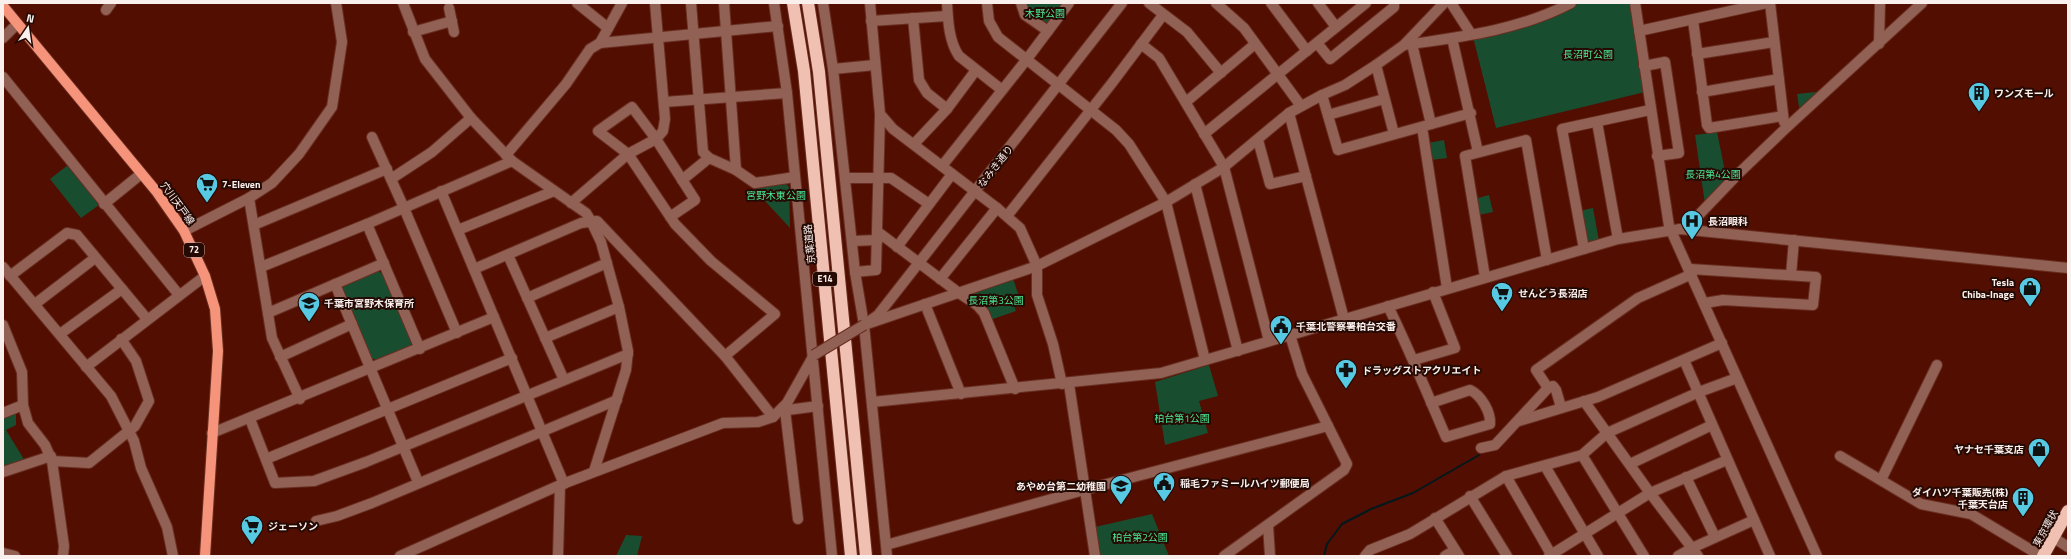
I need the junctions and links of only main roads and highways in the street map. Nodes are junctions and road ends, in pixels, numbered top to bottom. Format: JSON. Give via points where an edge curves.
{"nodes":[{"id":1,"x":793,"y":3,"type":"edge"},
{"id":2,"x":808,"y":3,"type":"edge"},
{"id":3,"x":3,"y":6,"type":"edge"},
{"id":4,"x":2068,"y":511,"type":"edge"},
{"id":5,"x":205,"y":556,"type":"edge"},
{"id":6,"x":851,"y":556,"type":"edge"},
{"id":7,"x":866,"y":556,"type":"edge"},
{"id":8,"x":2042,"y":556,"type":"edge"}],
"edges":[{"from":1,"to":6,"type":"highway","name":"京葉道路","number":"E14","via":[[805,79]]},
{"from":2,"to":7,"type":"highway","number":"E14","via":[[826,137]]},
{"from":3,"to":5,"type":"main road","name":"穴川天戸線","number":"72","via":[[141,174],[184,231],[211,292],[217,327]]},
{"from":4,"to":8,"type":"highway","name":"東京環状"}]}
